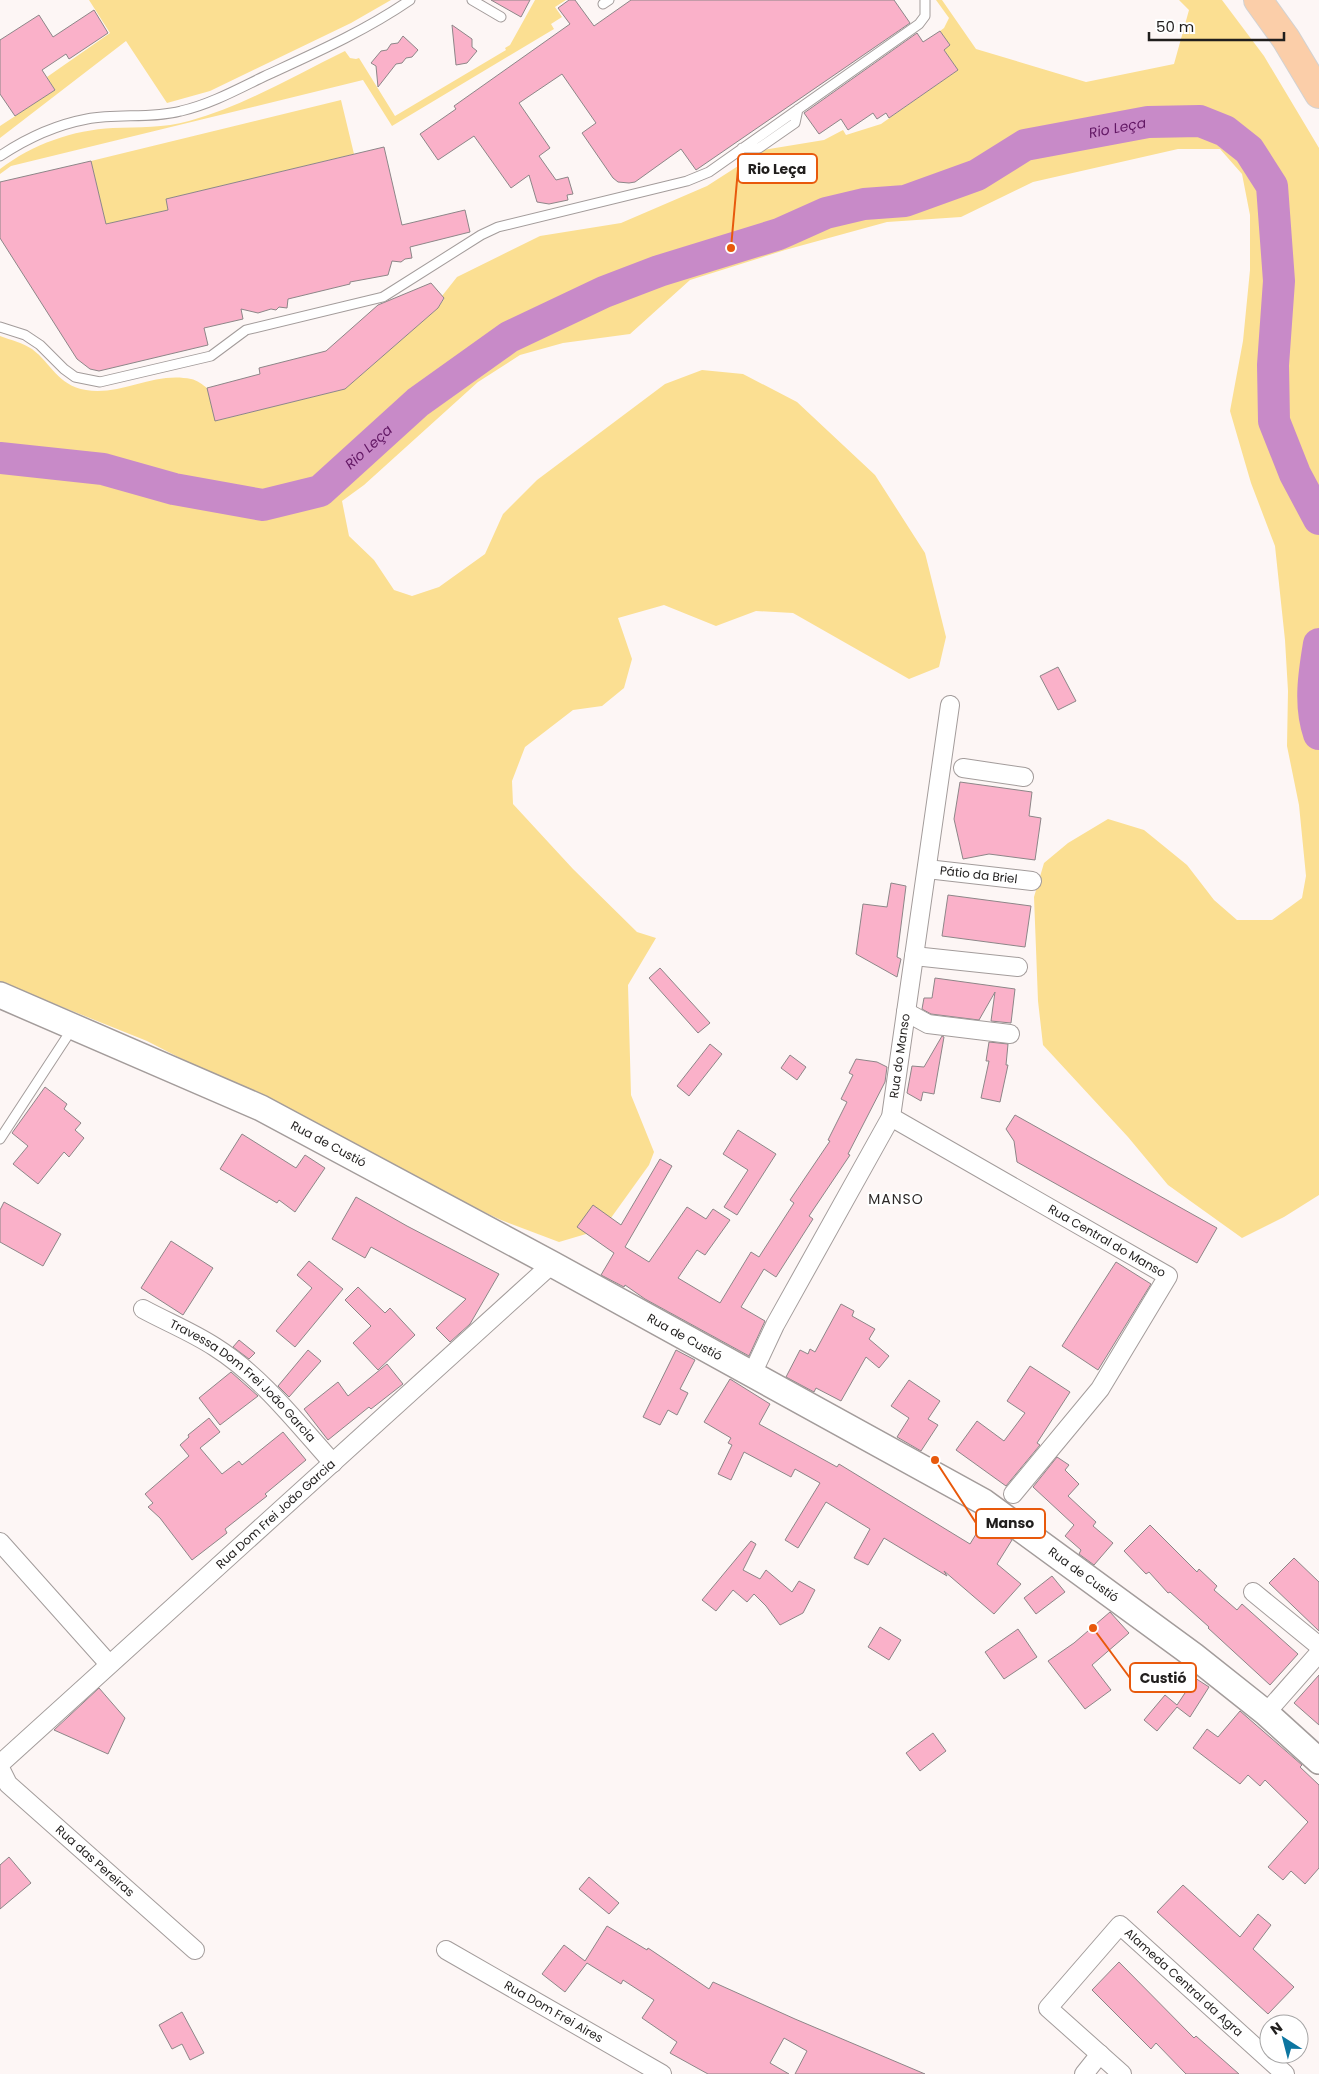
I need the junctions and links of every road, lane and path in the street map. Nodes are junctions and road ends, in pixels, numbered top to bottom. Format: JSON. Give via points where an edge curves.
{"nodes":[{"id":1,"x":410,"y":0,"type":"edge"},
{"id":2,"x":472,"y":0,"type":"edge"},
{"id":3,"x":925,"y":0,"type":"edge"},
{"id":4,"x":1258,"y":0,"type":"edge"},
{"id":5,"x":501,"y":17,"type":"dead end"},
{"id":6,"x":1319,"y":94,"type":"edge"},
{"id":7,"x":0,"y":156,"type":"edge"},
{"id":8,"x":0,"y":327,"type":"edge"},
{"id":9,"x":950,"y":705,"type":"dead end"},
{"id":10,"x":951,"y":768,"type":"junction"},
{"id":11,"x":1024,"y":777,"type":"dead end"},
{"id":12,"x":927,"y":869,"type":"junction"},
{"id":13,"x":1032,"y":881,"type":"dead end"},
{"id":14,"x":914,"y":956,"type":"junction"},
{"id":15,"x":1018,"y":967,"type":"dead end"},
{"id":16,"x":0,"y":995,"type":"edge"},
{"id":17,"x":906,"y":1012,"type":"junction"},
{"id":18,"x":73,"y":1027,"type":"junction"},
{"id":19,"x":1010,"y":1034,"type":"dead end"},
{"id":20,"x":891,"y":1117,"type":"junction"},
{"id":21,"x":0,"y":1139,"type":"edge"},
{"id":22,"x":552,"y":1264,"type":"junction"},
{"id":23,"x":143,"y":1309,"type":"dead end"},
{"id":24,"x":752,"y":1374,"type":"junction"},
{"id":25,"x":333,"y":1463,"type":"junction"},
{"id":26,"x":1013,"y":1494,"type":"dead end"},
{"id":27,"x":0,"y":1542,"type":"edge"},
{"id":28,"x":1253,"y":1592,"type":"dead end"},
{"id":29,"x":1319,"y":1646,"type":"edge"},
{"id":30,"x":1319,"y":1653,"type":"edge"},
{"id":31,"x":109,"y":1664,"type":"junction"},
{"id":32,"x":1266,"y":1713,"type":"junction"},
{"id":33,"x":1319,"y":1761,"type":"edge"},
{"id":34,"x":0,"y":1766,"type":"edge"},
{"id":35,"x":195,"y":1950,"type":"dead end"},
{"id":36,"x":446,"y":1950,"type":"dead end"},
{"id":37,"x":1100,"y":2054,"type":"junction"},
{"id":38,"x":662,"y":2074,"type":"edge"},
{"id":39,"x":1084,"y":2074,"type":"edge"},
{"id":40,"x":1122,"y":2074,"type":"edge"},
{"id":41,"x":1285,"y":2074,"type":"edge"}],
"edges":[{"from":1,"to":7,"type":"lane","via":[[339,42],[211,101],[182,111],[151,116],[87,119],[40,132]]},
{"from":2,"to":5,"type":"lane"},
{"from":3,"to":8,"type":"lane","via":[[927,8],[919,24],[709,172],[688,181],[498,227],[383,297],[246,330],[211,356],[100,382],[75,378],[40,345],[25,335]]},
{"from":4,"to":6,"type":"main road"},
{"from":9,"to":10,"type":"street","name":"Rua do Manso"},
{"from":10,"to":11,"type":"street"},
{"from":10,"to":12,"type":"street","name":"Rua do Manso"},
{"from":12,"to":13,"type":"street","name":"Pátio da Briel"},
{"from":12,"to":14,"type":"street","name":"Rua do Manso"},
{"from":14,"to":15,"type":"street"},
{"from":14,"to":17,"type":"street","name":"Rua do Manso"},
{"from":16,"to":18,"type":"main road","name":"Rua de Custió"},
{"from":17,"to":19,"type":"street","via":[[928,1024]]},
{"from":17,"to":20,"type":"street","name":"Rua do Manso"},
{"from":18,"to":21,"type":"lane"},
{"from":18,"to":22,"type":"main road","name":"Rua de Custió","via":[[260,1108]]},
{"from":20,"to":24,"type":"street","name":"Rua do Manso","via":[[775,1324]]},
{"from":20,"to":26,"type":"street","name":"Rua Central do Manso","via":[[1168,1276],[1100,1388]]},
{"from":22,"to":24,"type":"main road","name":"Rua de Custió"},
{"from":22,"to":25,"type":"street","name":"Rua Dom Frei João Garcia"},
{"from":23,"to":25,"type":"street","name":"Travessa Dom Frei João Garcia","via":[[215,1346],[243,1368]]},
{"from":24,"to":32,"type":"main road","name":"Rua de Custió","via":[[984,1502],[1193,1655]]},
{"from":25,"to":31,"type":"street","name":"Rua Dom Frei João Garcia"},
{"from":27,"to":31,"type":"street"},
{"from":28,"to":29,"type":"street"},
{"from":30,"to":32,"type":"street"},
{"from":31,"to":34,"type":"street","name":"Rua Dom Frei João Garcia"},
{"from":32,"to":33,"type":"main road","name":"Rua de Custió"},
{"from":34,"to":35,"type":"street","name":"Rua das Pereiras","via":[[8,1784]]},
{"from":36,"to":38,"type":"street","name":"Rua Dom Frei Aires"},
{"from":37,"to":39,"type":"street"},
{"from":37,"to":40,"type":"street"},
{"from":37,"to":41,"type":"street","name":"Alameda Central da Agra","via":[[1048,2008],[1120,1925]]}]}
